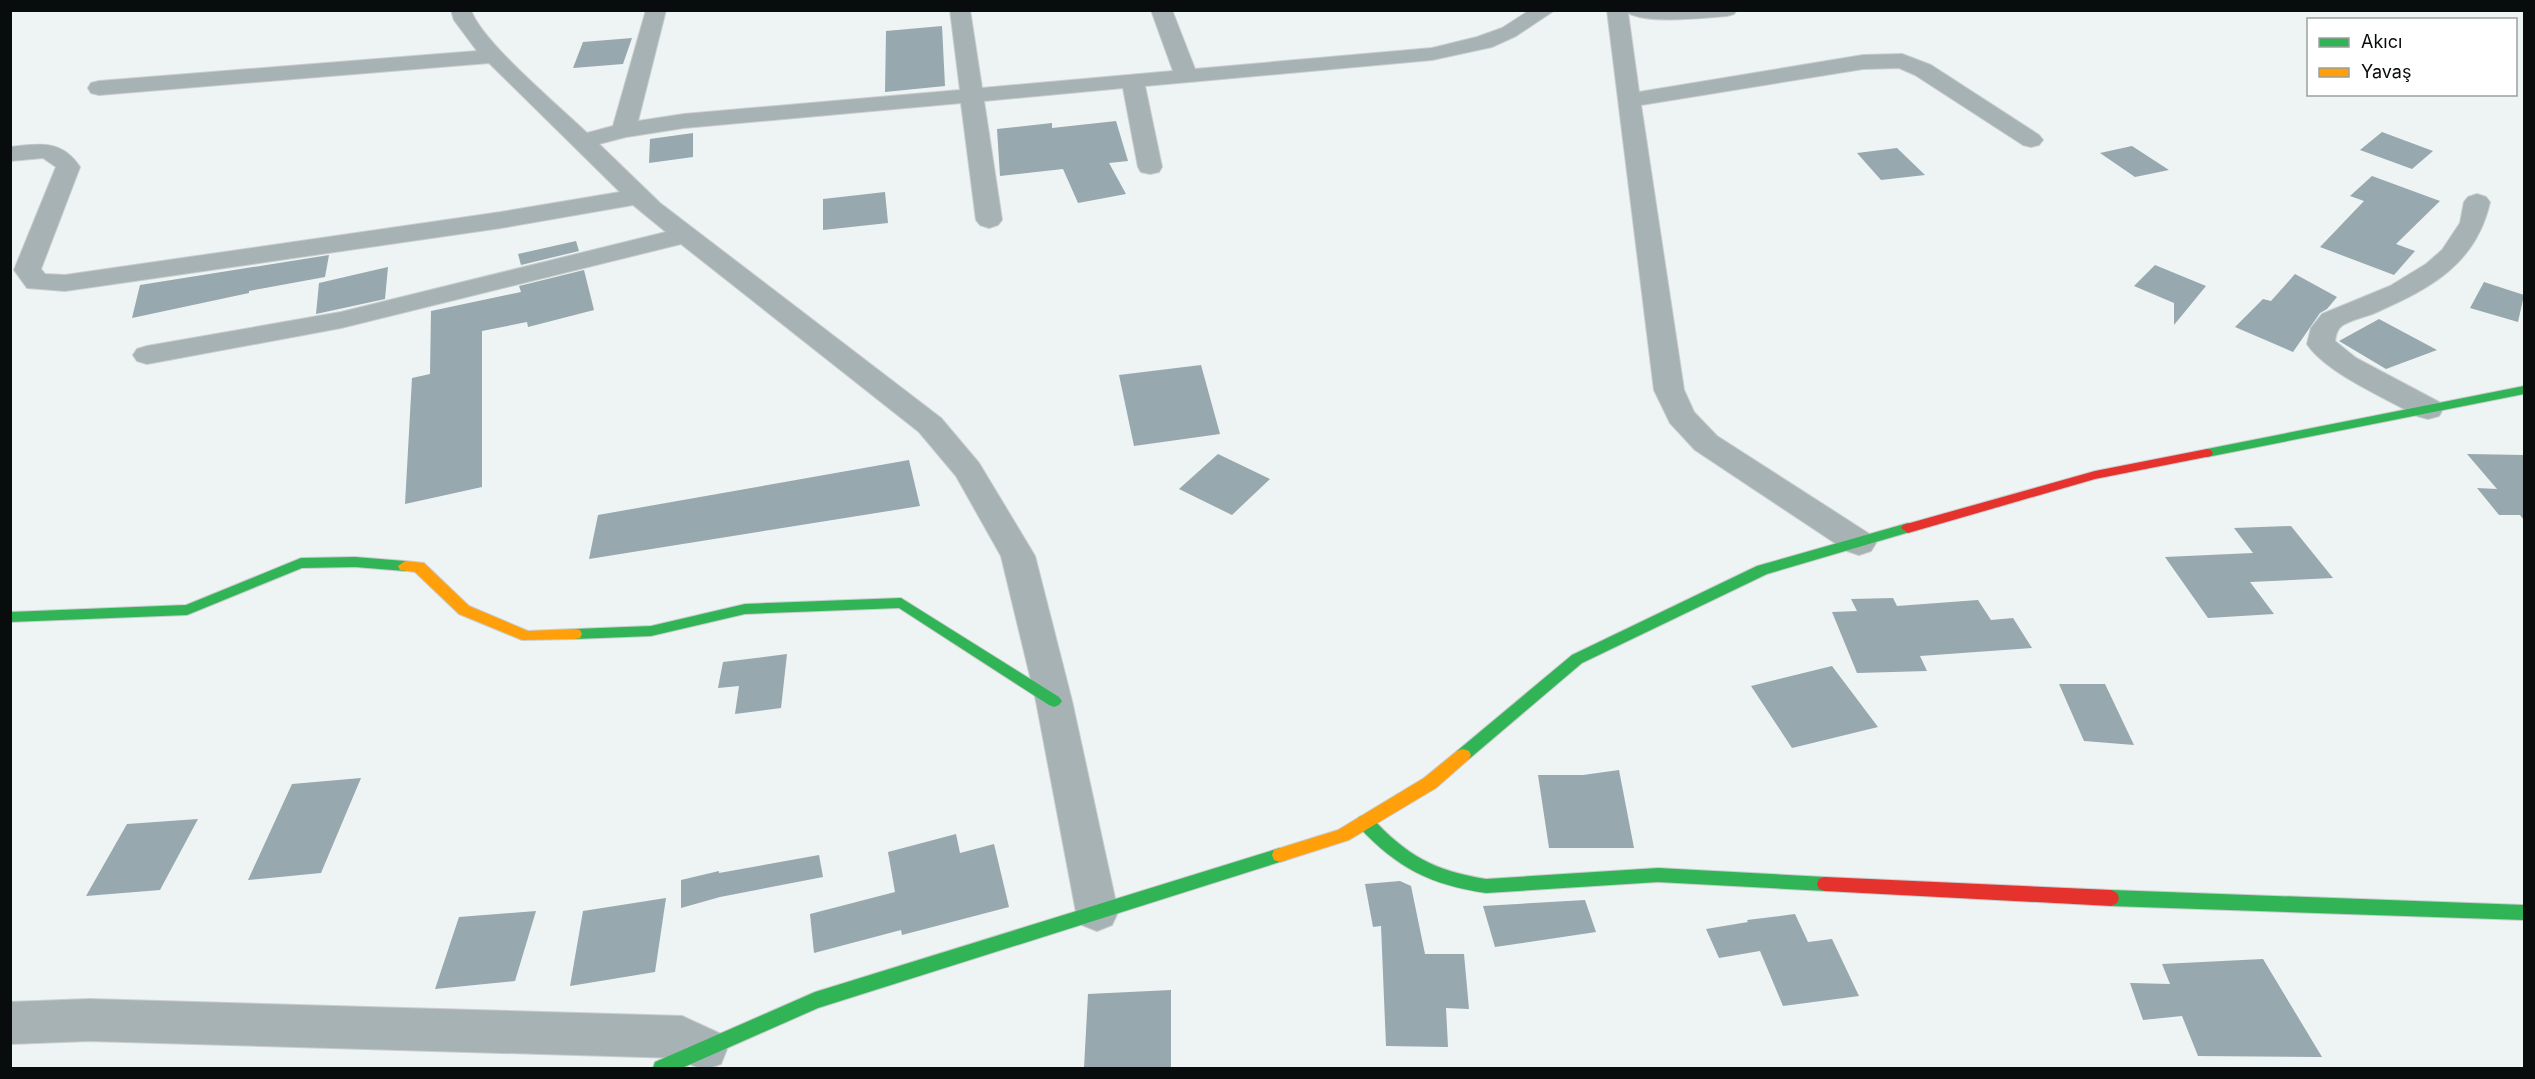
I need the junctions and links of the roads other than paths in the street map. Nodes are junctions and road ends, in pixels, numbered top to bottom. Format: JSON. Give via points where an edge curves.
{"nodes":[{"id":1,"x":462,"y":10,"type":"edge"},
{"id":2,"x":656,"y":10,"type":"edge"},
{"id":3,"x":960,"y":10,"type":"edge"},
{"id":4,"x":1161,"y":10,"type":"edge"},
{"id":5,"x":1545,"y":10,"type":"edge"},
{"id":6,"x":1617,"y":10,"type":"edge"},
{"id":7,"x":1636,"y":10,"type":"edge"},
{"id":8,"x":1727,"y":10,"type":"edge"},
{"id":9,"x":493,"y":56,"type":"junction"},
{"id":10,"x":1186,"y":75,"type":"junction"},
{"id":11,"x":1132,"y":80,"type":"junction"},
{"id":12,"x":99,"y":88,"type":"dead end"},
{"id":13,"x":970,"y":95,"type":"junction"},
{"id":14,"x":1629,"y":100,"type":"junction"},
{"id":15,"x":624,"y":130,"type":"junction"},
{"id":16,"x":2031,"y":140,"type":"dead end"},
{"id":17,"x":582,"y":142,"type":"junction"},
{"id":18,"x":10,"y":154,"type":"edge"},
{"id":19,"x":1150,"y":167,"type":"dead end"},
{"id":20,"x":639,"y":196,"type":"junction"},
{"id":21,"x":2477,"y":202,"type":"dead end"},
{"id":22,"x":989,"y":220,"type":"dead end"},
{"id":23,"x":685,"y":235,"type":"junction"},
{"id":24,"x":147,"y":355,"type":"dead end"},
{"id":25,"x":2524,"y":390,"type":"edge"},
{"id":26,"x":2428,"y":409,"type":"junction"},
{"id":27,"x":1859,"y":543,"type":"junction"},
{"id":28,"x":10,"y":617,"type":"edge"},
{"id":29,"x":1054,"y":701,"type":"junction"},
{"id":30,"x":1365,"y":822,"type":"junction"},
{"id":31,"x":1097,"y":912,"type":"junction"},
{"id":32,"x":2524,"y":913,"type":"edge"},
{"id":33,"x":10,"y":1023,"type":"edge"},
{"id":34,"x":705,"y":1049,"type":"junction"},
{"id":35,"x":662,"y":1068,"type":"edge"}],
"edges":[{"from":1,"to":9,"type":"street","via":[[464,21]]},
{"from":2,"to":15,"type":"street"},
{"from":3,"to":13,"type":"street"},
{"from":4,"to":10,"type":"street"},
{"from":5,"to":10,"type":"street","via":[[1497,37],[1452,51]]},
{"from":6,"to":14,"type":"street"},
{"from":7,"to":8,"type":"street"},
{"from":9,"to":12,"type":"street"},
{"from":9,"to":17,"type":"street"},
{"from":10,"to":11,"type":"street"},
{"from":11,"to":13,"type":"street"},
{"from":11,"to":19,"type":"street"},
{"from":13,"to":15,"type":"street"},
{"from":13,"to":22,"type":"street"},
{"from":14,"to":16,"type":"street","via":[[1863,62],[1902,62],[1923,70]]},
{"from":14,"to":27,"type":"street","via":[[1669,390],[1674,403],[1706,443]]},
{"from":15,"to":17,"type":"street"},
{"from":17,"to":20,"type":"street"},
{"from":18,"to":20,"type":"street","via":[[48,150],[61,156],[68,168],[27,270],[37,282],[76,282]]},
{"from":20,"to":23,"type":"street"},
{"from":21,"to":26,"type":"street","via":[[2472,229],[2453,255],[2391,296],[2333,320],[2322,334],[2322,344],[2346,363]]},
{"from":23,"to":24,"type":"street","via":[[341,320]]},
{"from":23,"to":29,"type":"street","via":[[930,425],[968,470],[1018,556]]},
{"from":25,"to":26,"type":"street"},
{"from":26,"to":27,"type":"street","via":[[2095,475]]},
{"from":27,"to":30,"type":"street","via":[[1761,570],[1577,659],[1430,783]]},
{"from":28,"to":29,"type":"street","via":[[187,610],[302,563],[355,562],[419,567],[464,610],[527,636],[651,632],[745,609],[901,603]]},
{"from":29,"to":31,"type":"street"},
{"from":30,"to":31,"type":"street","via":[[1343,835]]},
{"from":30,"to":32,"type":"street","via":[[1399,858],[1423,872],[1486,886],[1658,875],[2110,898]]},
{"from":31,"to":34,"type":"street","via":[[815,1000]]},
{"from":33,"to":34,"type":"street","via":[[89,1020],[682,1037]]},
{"from":34,"to":35,"type":"street"}]}
